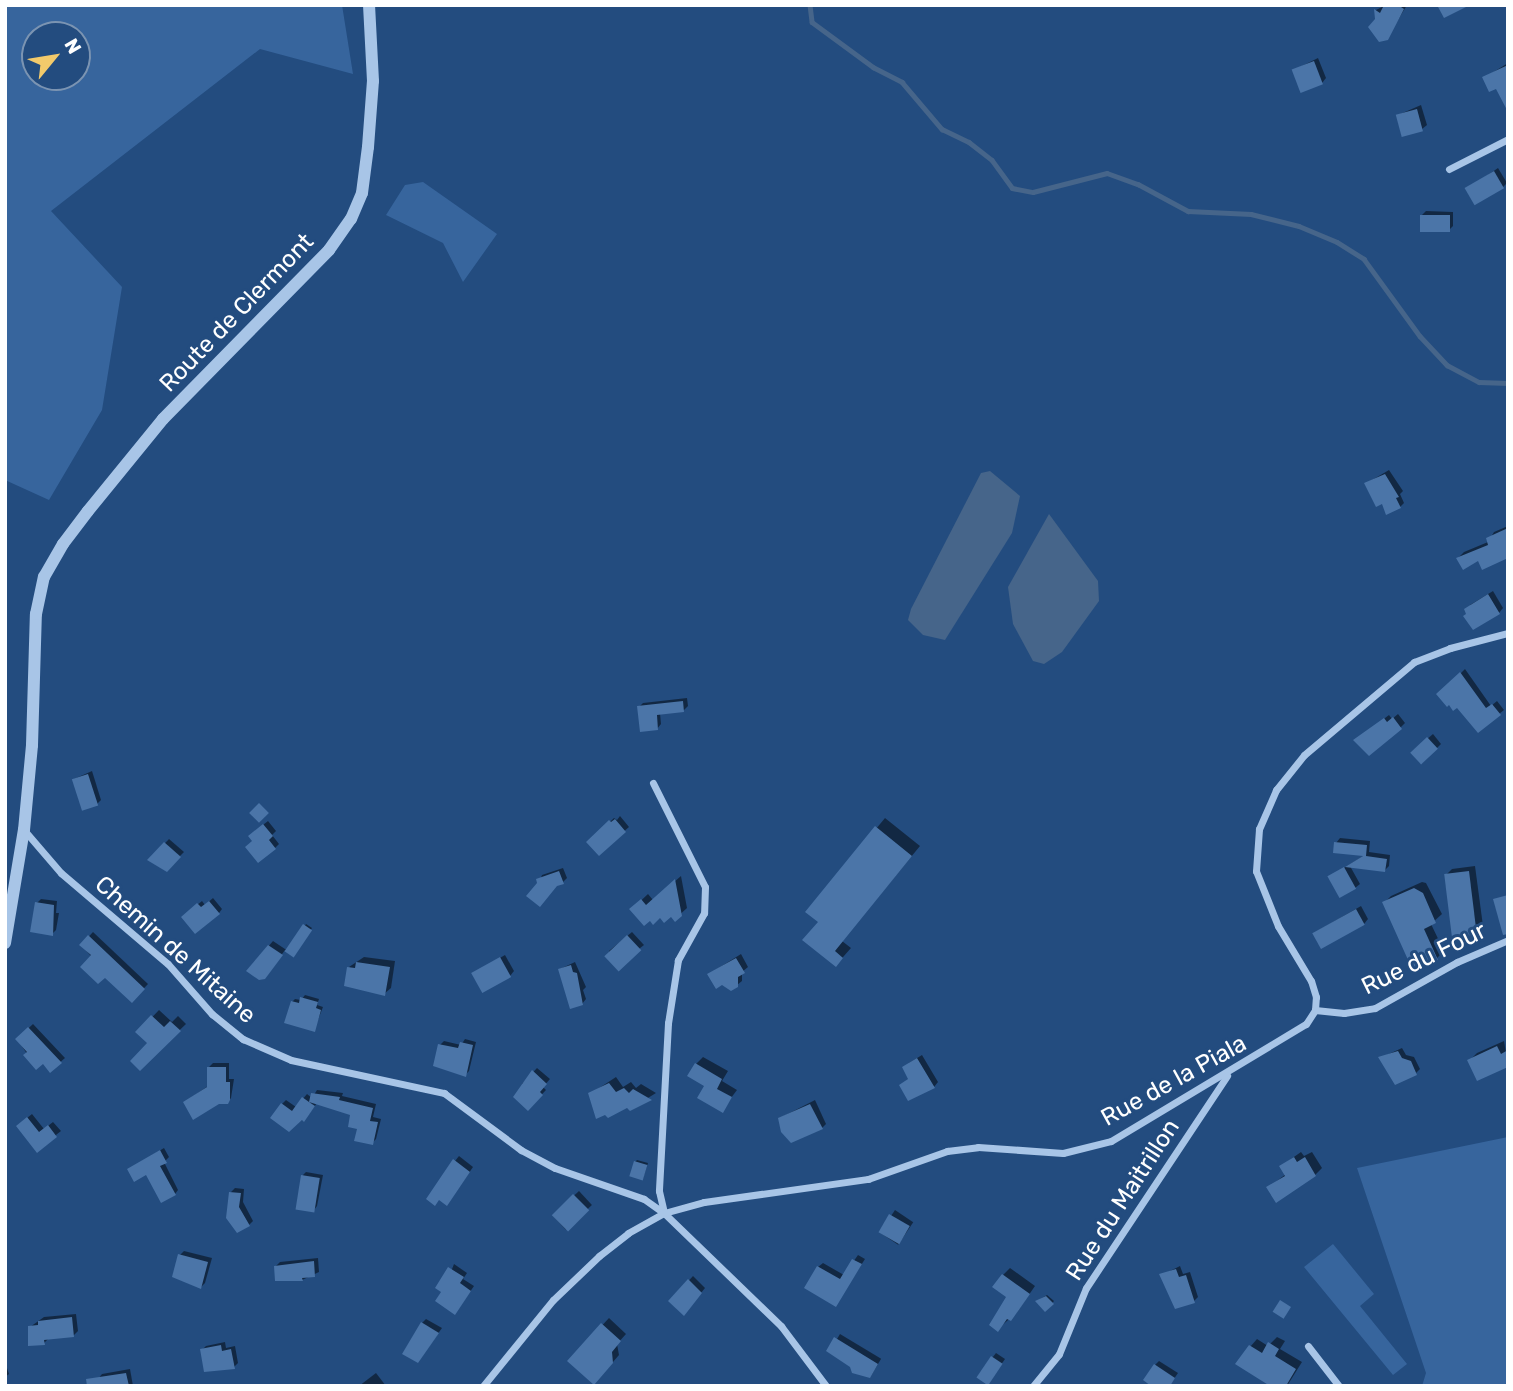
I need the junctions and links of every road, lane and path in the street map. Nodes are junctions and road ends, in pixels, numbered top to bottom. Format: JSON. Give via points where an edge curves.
{"nodes":[{"id":1,"x":369,"y":5,"type":"edge"},
{"id":2,"x":1508,"y":139,"type":"edge"},
{"id":3,"x":1449,"y":169,"type":"dead end"},
{"id":4,"x":1508,"y":634,"type":"edge"},
{"id":5,"x":653,"y":783,"type":"dead end"},
{"id":6,"x":23,"y":830,"type":"junction"},
{"id":7,"x":1508,"y":940,"type":"edge"},
{"id":8,"x":5,"y":943,"type":"edge"},
{"id":9,"x":1315,"y":1010,"type":"junction"},
{"id":10,"x":1229,"y":1073,"type":"junction"},
{"id":11,"x":664,"y":1213,"type":"junction"},
{"id":12,"x":1308,"y":1346,"type":"dead end"},
{"id":13,"x":483,"y":1386,"type":"edge"},
{"id":14,"x":826,"y":1386,"type":"edge"},
{"id":15,"x":1033,"y":1386,"type":"edge"},
{"id":16,"x":1339,"y":1386,"type":"edge"}],
"edges":[{"from":1,"to":6,"type":"street","name":"Route de Clermont","via":[[373,81],[368,147],[362,192],[351,219],[329,250],[163,419],[88,510],[44,577],[36,614],[32,745]]},
{"from":2,"to":3,"type":"street"},
{"from":4,"to":9,"type":"street","via":[[1414,662],[1301,758],[1276,790],[1259,829],[1256,872],[1278,926],[1311,981]]},
{"from":5,"to":11,"type":"street","via":[[705,887],[704,913],[678,960],[668,1023],[659,1191]]},
{"from":6,"to":8,"type":"street","name":"Route de Clermont"},
{"from":6,"to":11,"type":"street","name":"Chemin de Mitaine","via":[[61,873],[167,964],[212,1014],[243,1039],[303,1063],[444,1093],[535,1157],[590,1182],[644,1199]]},
{"from":7,"to":9,"type":"street","name":"Rue du Four","via":[[1457,962],[1375,1008],[1344,1013]]},
{"from":9,"to":10,"type":"street","name":"Rue de la Piala","via":[[1306,1024]]},
{"from":10,"to":11,"type":"street","name":"Rue de la Piala","via":[[1111,1141],[1063,1153],[978,1147],[947,1150],[868,1179],[704,1202]]},
{"from":10,"to":15,"type":"street","name":"Rue du Maitrillon","via":[[1086,1288],[1059,1354]]},
{"from":11,"to":13,"type":"street","name":"Rue de la Piala","via":[[628,1233],[553,1300]]},
{"from":11,"to":14,"type":"street","name":"Chemin de Mitaine","via":[[781,1326]]},
{"from":12,"to":16,"type":"street"}]}
